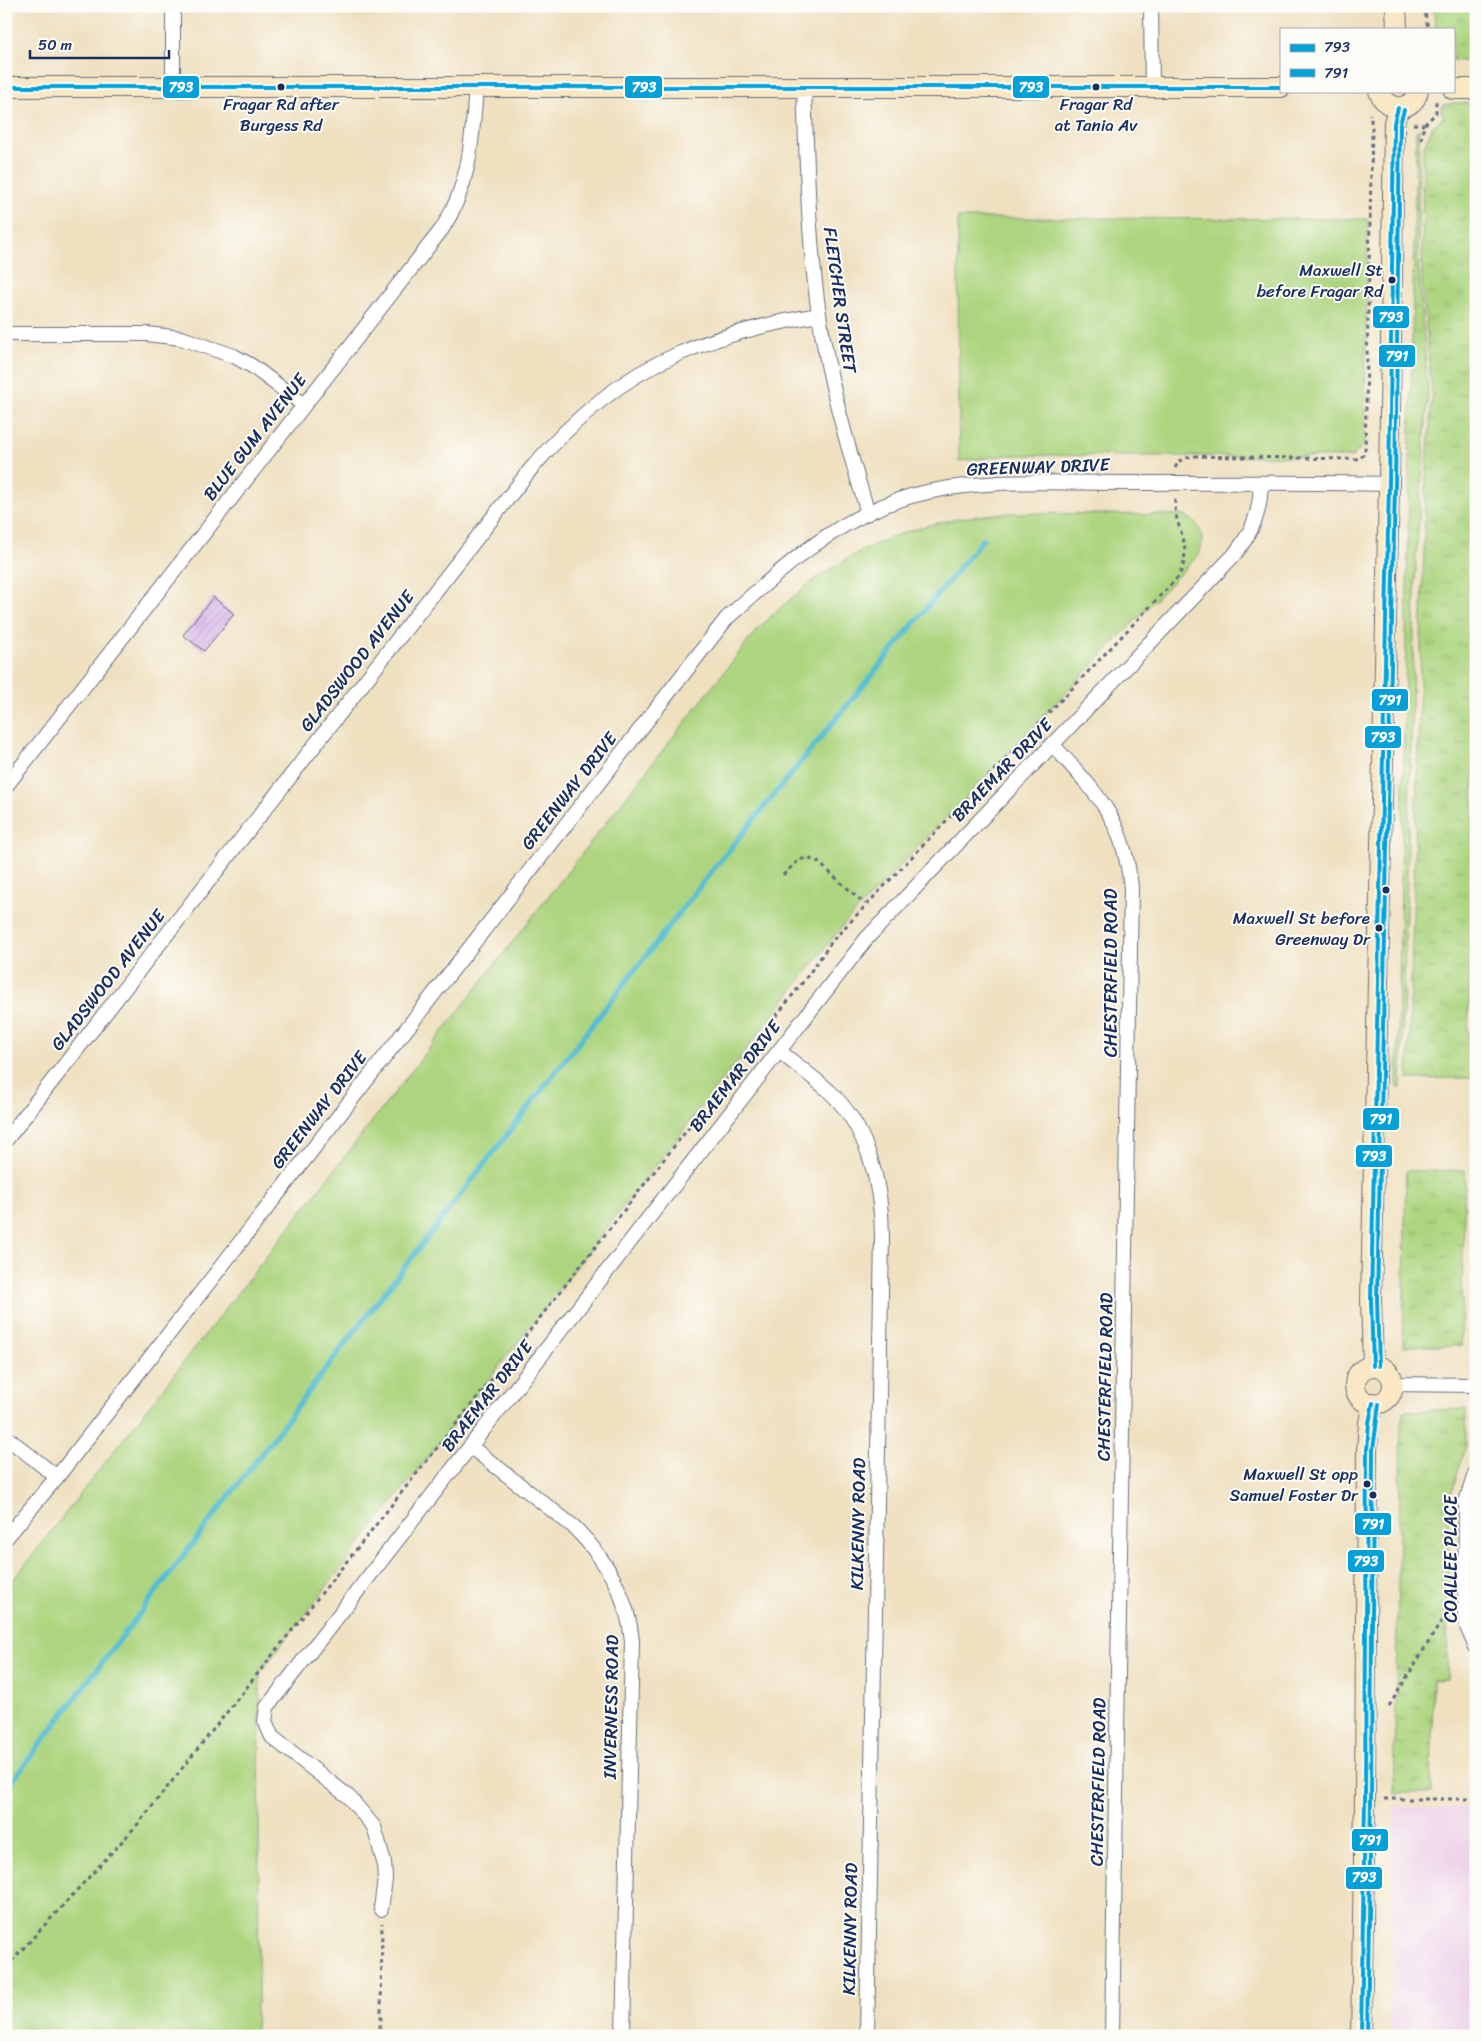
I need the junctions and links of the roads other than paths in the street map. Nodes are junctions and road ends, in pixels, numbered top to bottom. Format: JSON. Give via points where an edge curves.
{"nodes":[{"id":1,"x":173,"y":6,"type":"edge"},
{"id":2,"x":1151,"y":6,"type":"edge"},
{"id":3,"x":1396,"y":6,"type":"edge"},
{"id":4,"x":1397,"y":28,"type":"edge"},
{"id":5,"x":6,"y":87,"type":"edge"},
{"id":6,"x":173,"y":87,"type":"junction"},
{"id":7,"x":476,"y":87,"type":"junction"},
{"id":8,"x":804,"y":87,"type":"junction"},
{"id":9,"x":1280,"y":87,"type":"edge"},
{"id":10,"x":1152,"y":88,"type":"junction"},
{"id":11,"x":1454,"y":89,"type":"edge"},
{"id":12,"x":1476,"y":89,"type":"edge"},
{"id":13,"x":1379,"y":92,"type":"edge"},
{"id":14,"x":1418,"y":92,"type":"edge"},
{"id":15,"x":1398,"y":108,"type":"junction"},
{"id":16,"x":819,"y":315,"type":"junction"},
{"id":17,"x":6,"y":334,"type":"edge"},
{"id":18,"x":304,"y":405,"type":"junction"},
{"id":19,"x":1262,"y":483,"type":"junction"},
{"id":20,"x":1389,"y":484,"type":"junction"},
{"id":21,"x":868,"y":513,"type":"junction"},
{"id":22,"x":1052,"y":744,"type":"junction"},
{"id":23,"x":6,"y":786,"type":"edge"},
{"id":24,"x":779,"y":1051,"type":"junction"},
{"id":25,"x":6,"y":1140,"type":"edge"},
{"id":26,"x":1373,"y":1366,"type":"junction"},
{"id":27,"x":1392,"y":1384,"type":"junction"},
{"id":28,"x":1476,"y":1385,"type":"edge"},
{"id":29,"x":1373,"y":1403,"type":"junction"},
{"id":30,"x":6,"y":1437,"type":"edge"},
{"id":31,"x":471,"y":1447,"type":"junction"},
{"id":32,"x":1476,"y":1471,"type":"edge"},
{"id":33,"x":57,"y":1477,"type":"junction"},
{"id":34,"x":6,"y":1538,"type":"edge"},
{"id":35,"x":1476,"y":1647,"type":"edge"},
{"id":36,"x":381,"y":1909,"type":"road end"},
{"id":37,"x":623,"y":2036,"type":"edge"},
{"id":38,"x":867,"y":2036,"type":"edge"},
{"id":39,"x":1112,"y":2036,"type":"edge"},
{"id":40,"x":1361,"y":2036,"type":"edge"}],
"edges":[{"from":1,"to":6,"type":"street"},
{"from":2,"to":10,"type":"street"},
{"from":3,"to":4,"type":"main road"},
{"from":5,"to":6,"type":"main road"},
{"from":6,"to":7,"type":"main road"},
{"from":7,"to":8,"type":"main road"},
{"from":7,"to":18,"type":"street","name":"BLUE GUM AVENUE","via":[[471,153],[450,217]]},
{"from":8,"to":10,"type":"main road"},
{"from":8,"to":16,"type":"street","name":"FLETCHER STREET","via":[[811,235]]},
{"from":9,"to":10,"type":"main road"},
{"from":11,"to":12,"type":"main road"},
{"from":13,"to":15,"type":"main road","via":[[1386,104]]},
{"from":14,"to":15,"type":"main road","via":[[1414,100]]},
{"from":15,"to":20,"type":"main road","via":[[1394,123]]},
{"from":16,"to":21,"type":"street","name":"FLETCHER STREET","via":[[833,389]]},
{"from":16,"to":25,"type":"street","name":"GLADSWOOD AVENUE","via":[[745,331],[674,356],[596,404],[555,440]]},
{"from":17,"to":18,"type":"street","via":[[147,334],[181,338],[234,356]]},
{"from":18,"to":23,"type":"street","name":"BLUE GUM AVENUE"},
{"from":19,"to":20,"type":"street","name":"GREENWAY DRIVE"},
{"from":19,"to":21,"type":"street","name":"GREENWAY DRIVE","via":[[982,484],[911,496]]},
{"from":19,"to":22,"type":"street","name":"BRAEMAR DRIVE","via":[[1256,520],[1248,538]]},
{"from":20,"to":26,"type":"main road","via":[[1371,1299]]},
{"from":21,"to":33,"type":"street","name":"GREENWAY DRIVE","via":[[825,536],[780,570],[727,618]]},
{"from":22,"to":24,"type":"street","name":"BRAEMAR DRIVE","via":[[867,938]]},
{"from":22,"to":39,"type":"street","name":"CHESTERFIELD ROAD","via":[[1109,811],[1126,854],[1132,888]]},
{"from":24,"to":31,"type":"street","name":"BRAEMAR DRIVE"},
{"from":24,"to":38,"type":"street","name":"KILKENNY ROAD","via":[[830,1092],[850,1117],[872,1165],[881,1203]]},
{"from":26,"to":27,"type":"main road","via":[[1384,1369]]},
{"from":26,"to":29,"type":"main road","via":[[1361,1370],[1355,1387],[1361,1398]]},
{"from":27,"to":28,"type":"street"},
{"from":27,"to":29,"type":"main road","via":[[1388,1396],[1379,1403]]},
{"from":29,"to":40,"type":"main road","via":[[1368,1423]]},
{"from":30,"to":33,"type":"street"},
{"from":31,"to":36,"type":"street","name":"BRAEMAR DRIVE","via":[[267,1707],[265,1721],[272,1737],[349,1798],[374,1827],[384,1862]]},
{"from":31,"to":37,"type":"street","name":"INVERNESS ROAD","via":[[586,1538],[611,1572],[629,1618],[632,1651]]},
{"from":32,"to":35,"type":"street","name":"COALLEE PLACE","via":[[1466,1502],[1465,1615]]},
{"from":33,"to":34,"type":"street","name":"GREENWAY DRIVE"}]}
